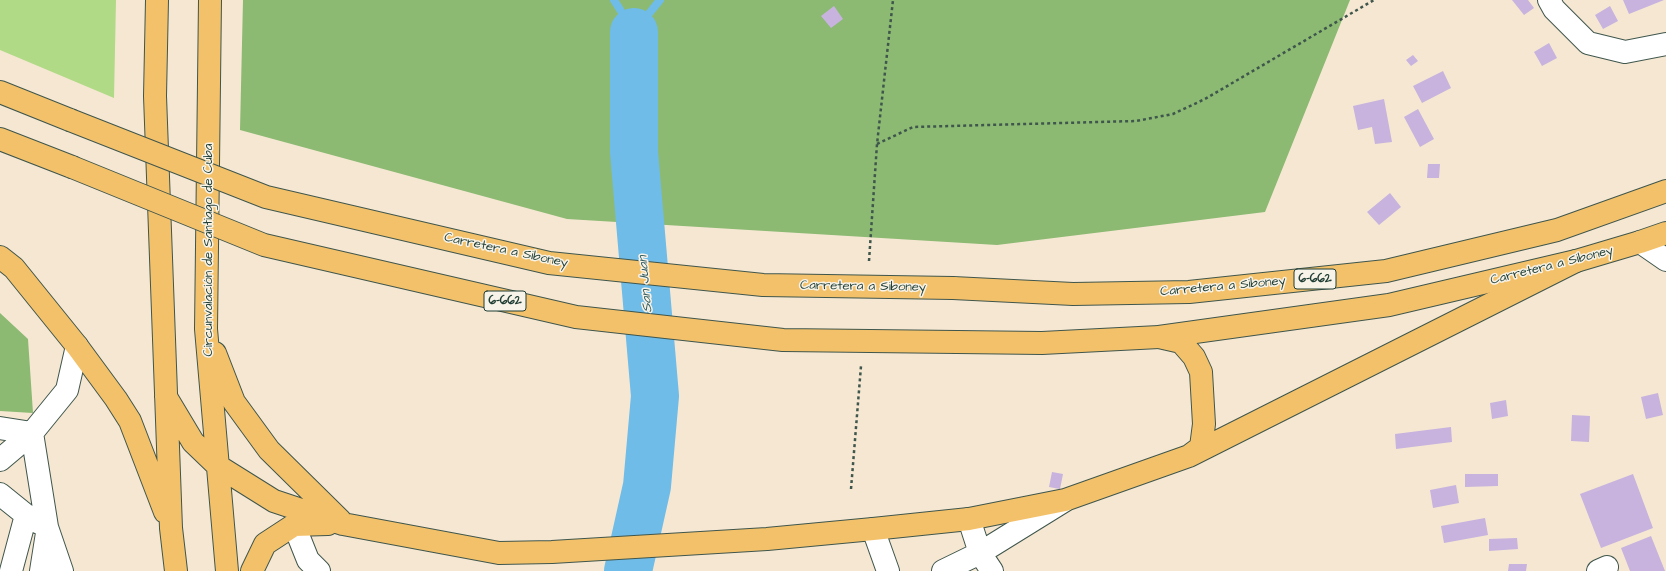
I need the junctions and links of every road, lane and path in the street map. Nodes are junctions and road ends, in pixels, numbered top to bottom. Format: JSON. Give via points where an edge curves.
{"nodes":[{"id":1,"x":157,"y":0,"type":"edge"},
{"id":2,"x":210,"y":0,"type":"edge"},
{"id":3,"x":893,"y":0,"type":"edge"},
{"id":4,"x":1374,"y":0,"type":"edge"},
{"id":5,"x":1549,"y":0,"type":"edge"},
{"id":6,"x":1666,"y":44,"type":"edge"},
{"id":7,"x":0,"y":92,"type":"edge"},
{"id":8,"x":0,"y":139,"type":"edge"},
{"id":9,"x":878,"y":144,"type":"junction"},
{"id":10,"x":1666,"y":191,"type":"edge"},
{"id":11,"x":1666,"y":233,"type":"edge"},
{"id":12,"x":1640,"y":242,"type":"junction"},
{"id":13,"x":0,"y":257,"type":"edge"},
{"id":14,"x":1666,"y":260,"type":"edge"},
{"id":15,"x":1576,"y":261,"type":"junction"},
{"id":16,"x":868,"y":262,"type":"dead end"},
{"id":17,"x":206,"y":329,"type":"junction"},
{"id":18,"x":1159,"y":337,"type":"junction"},
{"id":19,"x":77,"y":346,"type":"junction"},
{"id":20,"x":861,"y":364,"type":"dead end"},
{"id":21,"x":166,"y":397,"type":"junction"},
{"id":22,"x":0,"y":428,"type":"edge"},
{"id":23,"x":32,"y":432,"type":"junction"},
{"id":24,"x":1188,"y":456,"type":"junction"},
{"id":25,"x":0,"y":460,"type":"edge"},
{"id":26,"x":218,"y":466,"type":"junction"},
{"id":27,"x":851,"y":489,"type":"dead end"},
{"id":28,"x":0,"y":494,"type":"edge"},
{"id":29,"x":1065,"y":500,"type":"junction"},
{"id":30,"x":26,"y":515,"type":"junction"},
{"id":31,"x":969,"y":519,"type":"junction"},
{"id":32,"x":343,"y":524,"type":"junction"},
{"id":33,"x":294,"y":525,"type":"junction"},
{"id":34,"x":47,"y":528,"type":"junction"},
{"id":35,"x":171,"y":528,"type":"junction"},
{"id":36,"x":873,"y":529,"type":"junction"},
{"id":37,"x":980,"y":553,"type":"junction"},
{"id":38,"x":11,"y":571,"type":"edge"},
{"id":39,"x":41,"y":571,"type":"edge"},
{"id":40,"x":62,"y":571,"type":"edge"},
{"id":41,"x":176,"y":571,"type":"edge"},
{"id":42,"x":227,"y":571,"type":"edge"},
{"id":43,"x":252,"y":571,"type":"edge"},
{"id":44,"x":318,"y":571,"type":"edge"},
{"id":45,"x":888,"y":571,"type":"edge"},
{"id":46,"x":943,"y":571,"type":"edge"},
{"id":47,"x":992,"y":571,"type":"edge"}],
"edges":[{"from":1,"to":21,"type":"main road","via":[[155,96]]},
{"from":2,"to":17,"type":"main road","name":"Circunvalación de Santiago de Cuba"},
{"from":3,"to":9,"type":"path"},
{"from":4,"to":9,"type":"path","via":[[1212,95],[1173,114],[1136,121],[913,127]]},
{"from":5,"to":6,"type":"street","via":[[1554,9],[1588,43],[1624,52]]},
{"from":7,"to":10,"type":"main road","name":"Carretera a Siboney","number":"6-662","bridge":true,"via":[[266,197],[549,263],[763,285],[953,288],[1073,294],[1189,292],[1386,271],[1557,230]]},
{"from":8,"to":18,"type":"main road","name":"Carretera a Siboney","number":"6-662","bridge":true,"via":[[264,245],[576,317],[783,340],[1042,343]]},
{"from":9,"to":16,"type":"path"},
{"from":11,"to":12,"type":"main road","name":"Carretera a Siboney","number":"6-662"},
{"from":12,"to":14,"type":"street"},
{"from":12,"to":15,"type":"main road","name":"Carretera a Siboney","number":"6-662"},
{"from":13,"to":19,"type":"main road","via":[[14,268]]},
{"from":15,"to":18,"type":"main road","name":"Carretera a Siboney","number":"6-662","via":[[1389,305]]},
{"from":15,"to":24,"type":"main road"},
{"from":17,"to":26,"type":"main road","name":"Circunvalación de Santiago de Cuba"},
{"from":17,"to":32,"type":"main road","via":[[234,402],[268,450]]},
{"from":18,"to":24,"type":"main road","via":[[1181,342],[1194,357],[1201,372],[1204,424],[1201,447]]},
{"from":19,"to":23,"type":"street","via":[[67,390]]},
{"from":19,"to":35,"type":"main road","via":[[130,421]]},
{"from":20,"to":27,"type":"path"},
{"from":21,"to":26,"type":"main road","via":[[193,442]]},
{"from":21,"to":35,"type":"main road"},
{"from":22,"to":23,"type":"street"},
{"from":23,"to":25,"type":"street"},
{"from":23,"to":34,"type":"street"},
{"from":24,"to":29,"type":"main road"},
{"from":26,"to":32,"type":"main road","via":[[274,501]]},
{"from":26,"to":42,"type":"main road","name":"Circunvalación de Santiago de Cuba"},
{"from":28,"to":30,"type":"street"},
{"from":29,"to":31,"type":"main road"},
{"from":29,"to":37,"type":"street"},
{"from":30,"to":34,"type":"street"},
{"from":30,"to":38,"type":"street"},
{"from":31,"to":36,"type":"main road"},
{"from":31,"to":37,"type":"street"},
{"from":32,"to":33,"type":"main road"},
{"from":32,"to":36,"type":"main road","via":[[500,553],[735,541]]},
{"from":33,"to":43,"type":"main road","via":[[264,544]]},
{"from":33,"to":44,"type":"street","via":[[308,560]]},
{"from":34,"to":39,"type":"street"},
{"from":34,"to":40,"type":"street"},
{"from":35,"to":41,"type":"main road"},
{"from":36,"to":45,"type":"street"},
{"from":37,"to":46,"type":"street"},
{"from":37,"to":47,"type":"street"}]}
